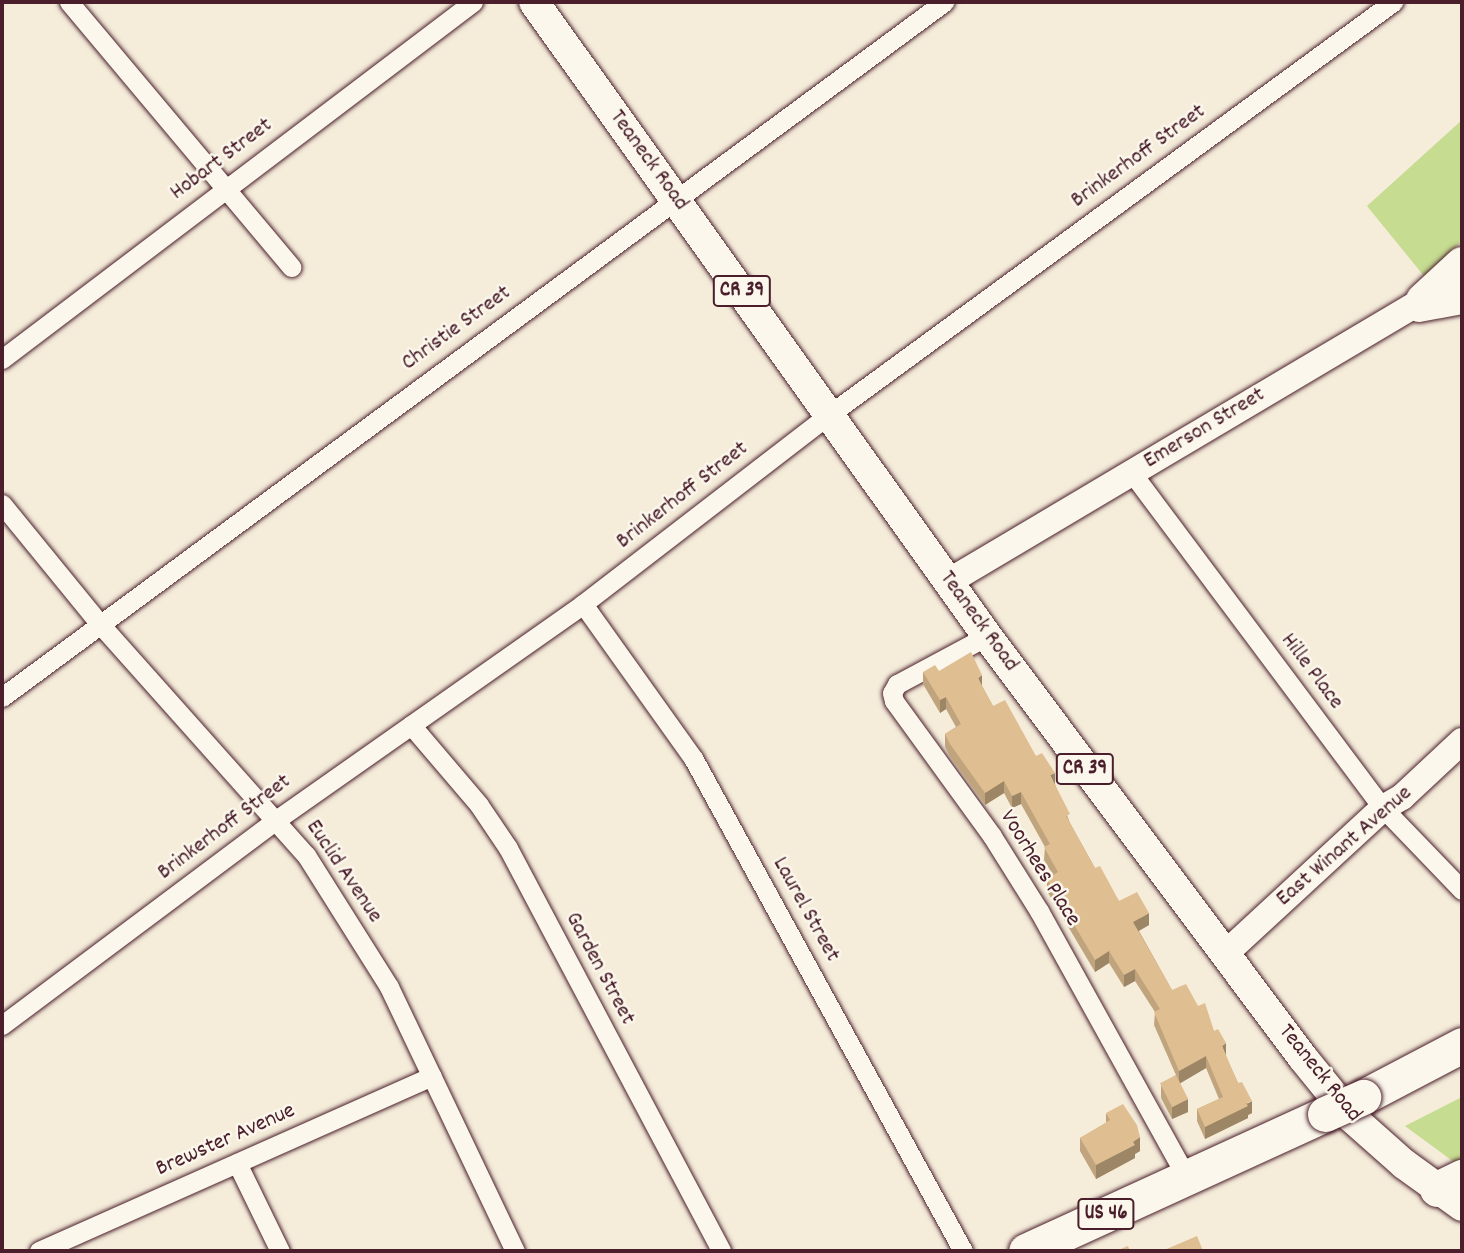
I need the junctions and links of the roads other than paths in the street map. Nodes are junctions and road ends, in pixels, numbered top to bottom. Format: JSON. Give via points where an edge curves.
{"nodes":[{"id":1,"x":69,"y":2,"type":"edge"},
{"id":2,"x":473,"y":2,"type":"edge"},
{"id":3,"x":534,"y":2,"type":"edge"},
{"id":4,"x":944,"y":2,"type":"edge"},
{"id":5,"x":1393,"y":2,"type":"edge"},
{"id":6,"x":224,"y":189,"type":"junction"},
{"id":7,"x":676,"y":198,"type":"junction"},
{"id":8,"x":1462,"y":264,"type":"edge"},
{"id":9,"x":292,"y":267,"type":"dead end"},
{"id":10,"x":1462,"y":276,"type":"edge"},
{"id":11,"x":1423,"y":300,"type":"junction"},
{"id":12,"x":1462,"y":301,"type":"edge"},
{"id":13,"x":1394,"y":317,"type":"junction"},
{"id":14,"x":2,"y":359,"type":"edge"},
{"id":15,"x":830,"y":414,"type":"junction"},
{"id":16,"x":1132,"y":473,"type":"junction"},
{"id":17,"x":2,"y":504,"type":"edge"},
{"id":18,"x":948,"y":582,"type":"junction"},
{"id":19,"x":583,"y":604,"type":"junction"},
{"id":20,"x":99,"y":623,"type":"junction"},
{"id":21,"x":987,"y":636,"type":"junction"},
{"id":22,"x":2,"y":697,"type":"edge"},
{"id":23,"x":411,"y":725,"type":"junction"},
{"id":24,"x":1462,"y":741,"type":"edge"},
{"id":25,"x":1383,"y":808,"type":"junction"},
{"id":26,"x":276,"y":820,"type":"junction"},
{"id":27,"x":1462,"y":890,"type":"edge"},
{"id":28,"x":1226,"y":953,"type":"junction"},
{"id":29,"x":2,"y":1026,"type":"edge"},
{"id":30,"x":1462,"y":1045,"type":"edge"},
{"id":31,"x":1462,"y":1070,"type":"edge"},
{"id":32,"x":432,"y":1076,"type":"junction"},
{"id":33,"x":1371,"y":1104,"type":"junction"},
{"id":34,"x":237,"y":1163,"type":"junction"},
{"id":35,"x":1202,"y":1183,"type":"junction"},
{"id":36,"x":1454,"y":1191,"type":"edge"},
{"id":37,"x":39,"y":1251,"type":"edge"},
{"id":38,"x":280,"y":1251,"type":"edge"},
{"id":39,"x":515,"y":1251,"type":"edge"},
{"id":40,"x":721,"y":1251,"type":"edge"},
{"id":41,"x":963,"y":1251,"type":"edge"},
{"id":42,"x":1026,"y":1251,"type":"edge"},
{"id":43,"x":1080,"y":1251,"type":"edge"}],
"edges":[{"from":1,"to":6,"type":"street"},
{"from":2,"to":6,"type":"street","name":"Hobart Street"},
{"from":3,"to":7,"type":"main road","name":"Teaneck Road","number":"CR 39"},
{"from":4,"to":7,"type":"street","name":"Christie Street"},
{"from":5,"to":15,"type":"street","name":"Brinkerhoff Street"},
{"from":6,"to":9,"type":"street"},
{"from":6,"to":14,"type":"street","name":"Hobart Street"},
{"from":7,"to":15,"type":"main road","name":"Teaneck Road","number":"CR 39"},
{"from":7,"to":20,"type":"street","name":"Christie Street"},
{"from":8,"to":11,"type":"highway"},
{"from":10,"to":11,"type":"main road","name":"Emerson Street"},
{"from":11,"to":13,"type":"main road","name":"Emerson Street"},
{"from":12,"to":13,"type":"main road"},
{"from":13,"to":16,"type":"main road","name":"Emerson Street"},
{"from":15,"to":18,"type":"main road","name":"Teaneck Road","number":"CR 39"},
{"from":15,"to":19,"type":"street","name":"Brinkerhoff Street"},
{"from":16,"to":18,"type":"main road","name":"Emerson Street"},
{"from":16,"to":25,"type":"street","name":"Hille Place"},
{"from":17,"to":20,"type":"street","name":"Euclid Avenue"},
{"from":18,"to":21,"type":"main road","name":"Teaneck Road","number":"CR 39"},
{"from":19,"to":23,"type":"street","name":"Brinkerhoff Street"},
{"from":19,"to":41,"type":"street","name":"Laurel Street","via":[[700,769]]},
{"from":20,"to":22,"type":"street","name":"Christie Street"},
{"from":20,"to":26,"type":"street","name":"Euclid Avenue"},
{"from":21,"to":28,"type":"main road","name":"Teaneck Road","number":"CR 39"},
{"from":21,"to":35,"type":"street","name":"Voorhees Place","via":[[897,684],[892,692],[894,701],[992,836]]},
{"from":23,"to":26,"type":"street","name":"Brinkerhoff Street"},
{"from":23,"to":40,"type":"street","name":"Garden Street","via":[[508,848]]},
{"from":24,"to":25,"type":"main road","name":"East Winant Avenue","via":[[1402,797]]},
{"from":25,"to":27,"type":"street","name":"Hille Place"},
{"from":25,"to":28,"type":"main road","name":"East Winant Avenue"},
{"from":26,"to":29,"type":"street","name":"Brinkerhoff Street"},
{"from":26,"to":32,"type":"street","name":"Euclid Avenue","via":[[306,855],[389,987]]},
{"from":28,"to":36,"type":"main road","name":"Teaneck Road","number":"CR 39","via":[[1351,1117]]},
{"from":30,"to":33,"type":"highway","number":"US 46"},
{"from":31,"to":33,"type":"highway","number":"US 46"},
{"from":32,"to":34,"type":"street","name":"Brewster Avenue"},
{"from":32,"to":39,"type":"street","name":"Euclid Avenue"},
{"from":33,"to":35,"type":"highway","number":"US 46"},
{"from":34,"to":37,"type":"street","name":"Brewster Avenue"},
{"from":34,"to":38,"type":"street"},
{"from":35,"to":42,"type":"highway","number":"US 46"},
{"from":35,"to":43,"type":"highway","number":"US 46"}]}
